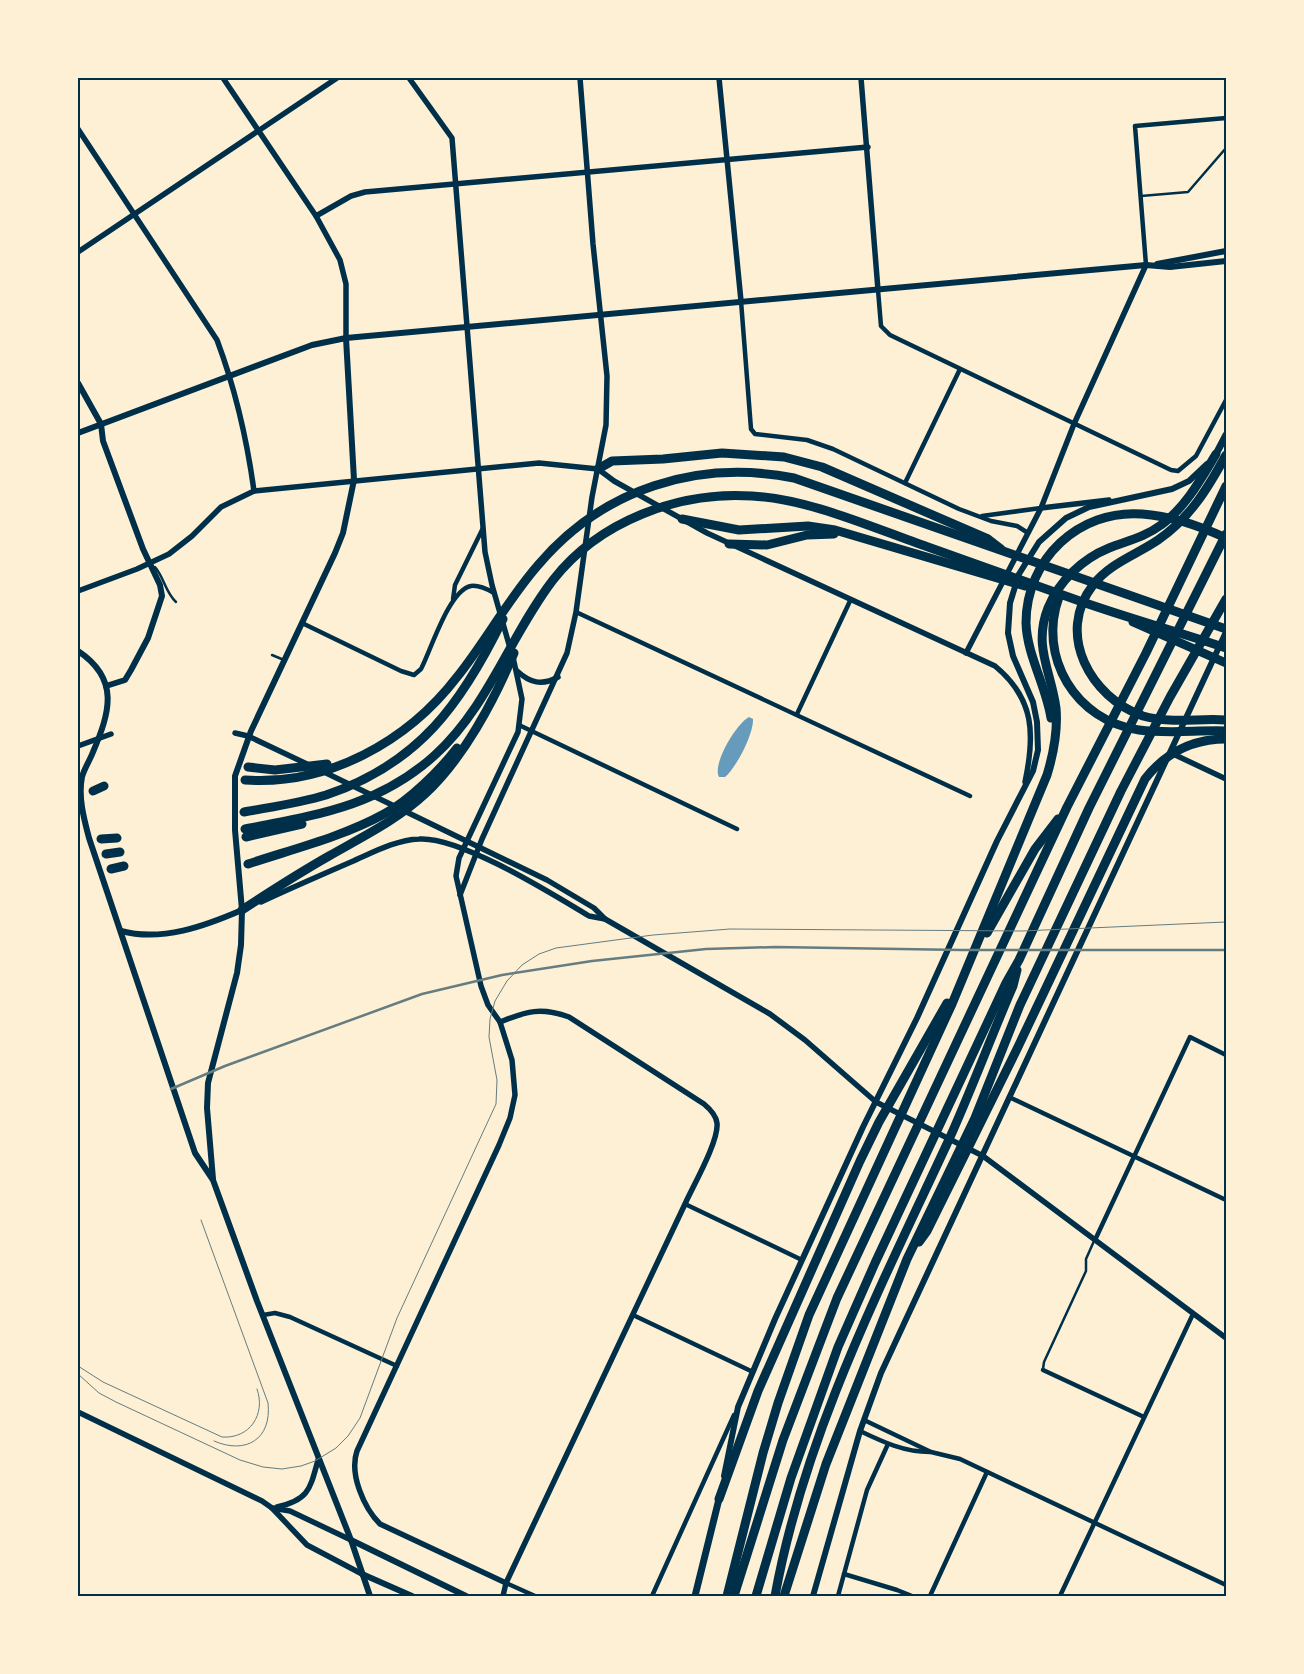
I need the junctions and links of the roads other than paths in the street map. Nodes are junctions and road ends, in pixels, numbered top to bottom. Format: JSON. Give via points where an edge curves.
{"nodes":[{"id":1,"x":223,"y":78,"type":"edge"},
{"id":2,"x":337,"y":78,"type":"edge"},
{"id":3,"x":409,"y":78,"type":"edge"},
{"id":4,"x":580,"y":78,"type":"edge"},
{"id":5,"x":719,"y":78,"type":"edge"},
{"id":6,"x":861,"y":78,"type":"edge"},
{"id":7,"x":1226,"y":118,"type":"edge"},
{"id":8,"x":78,"y":129,"type":"edge"},
{"id":9,"x":258,"y":130,"type":"junction"},
{"id":10,"x":868,"y":147,"type":"junction"},
{"id":11,"x":1226,"y":148,"type":"edge"},
{"id":12,"x":726,"y":160,"type":"junction"},
{"id":13,"x":587,"y":171,"type":"junction"},
{"id":14,"x":455,"y":183,"type":"junction"},
{"id":15,"x":1140,"y":196,"type":"junction"},
{"id":16,"x":134,"y":214,"type":"junction"},
{"id":17,"x":316,"y":216,"type":"junction"},
{"id":18,"x":1226,"y":251,"type":"edge"},
{"id":19,"x":78,"y":252,"type":"edge"},
{"id":20,"x":1226,"y":261,"type":"edge"},
{"id":21,"x":1146,"y":265,"type":"junction"},
{"id":22,"x":1156,"y":265,"type":"junction"},
{"id":23,"x":878,"y":290,"type":"junction"},
{"id":24,"x":741,"y":301,"type":"junction"},
{"id":25,"x":600,"y":314,"type":"junction"},
{"id":26,"x":468,"y":328,"type":"junction"},
{"id":27,"x":346,"y":338,"type":"junction"},
{"id":28,"x":960,"y":369,"type":"junction"},
{"id":29,"x":230,"y":376,"type":"junction"},
{"id":30,"x":78,"y":383,"type":"edge"},
{"id":31,"x":1226,"y":400,"type":"edge"},
{"id":32,"x":101,"y":424,"type":"junction"},
{"id":33,"x":1074,"y":424,"type":"junction"},
{"id":34,"x":78,"y":433,"type":"edge"},
{"id":35,"x":1226,"y":435,"type":"edge"},
{"id":36,"x":1216,"y":454,"type":"junction"},
{"id":37,"x":1226,"y":455,"type":"edge"},
{"id":38,"x":479,"y":468,"type":"junction"},
{"id":39,"x":598,"y":469,"type":"junction"},
{"id":40,"x":354,"y":480,"type":"junction"},
{"id":41,"x":905,"y":483,"type":"junction"},
{"id":42,"x":1226,"y":486,"type":"edge"},
{"id":43,"x":254,"y":491,"type":"junction"},
{"id":44,"x":1116,"y":500,"type":"junction"},
{"id":45,"x":1041,"y":508,"type":"junction"},
{"id":46,"x":981,"y":516,"type":"junction"},
{"id":47,"x":679,"y":518,"type":"junction"},
{"id":48,"x":483,"y":528,"type":"junction"},
{"id":49,"x":1028,"y":533,"type":"junction"},
{"id":50,"x":1226,"y":534,"type":"edge"},
{"id":51,"x":859,"y":536,"type":"junction"},
{"id":52,"x":1226,"y":538,"type":"edge"},
{"id":53,"x":729,"y":544,"type":"junction"},
{"id":54,"x":1008,"y":554,"type":"junction"},
{"id":55,"x":151,"y":563,"type":"junction"},
{"id":56,"x":998,"y":575,"type":"junction"},
{"id":57,"x":526,"y":580,"type":"junction"},
{"id":58,"x":1064,"y":580,"type":"junction"},
{"id":59,"x":78,"y":592,"type":"edge"},
{"id":60,"x":495,"y":596,"type":"junction"},
{"id":61,"x":453,"y":599,"type":"junction"},
{"id":62,"x":1226,"y":599,"type":"edge"},
{"id":63,"x":850,"y":601,"type":"junction"},
{"id":64,"x":176,"y":602,"type":"dead end"},
{"id":65,"x":1108,"y":610,"type":"junction"},
{"id":66,"x":576,"y":612,"type":"junction"},
{"id":67,"x":302,"y":623,"type":"junction"},
{"id":68,"x":525,"y":626,"type":"junction"},
{"id":69,"x":1227,"y":629,"type":"edge"},
{"id":70,"x":1226,"y":648,"type":"edge"},
{"id":71,"x":78,"y":651,"type":"edge"},
{"id":72,"x":966,"y":653,"type":"junction"},
{"id":73,"x":272,"y":655,"type":"dead end"},
{"id":74,"x":284,"y":660,"type":"junction"},
{"id":75,"x":1226,"y":663,"type":"edge"},
{"id":76,"x":518,"y":671,"type":"junction"},
{"id":77,"x":558,"y":677,"type":"junction"},
{"id":78,"x":106,"y":686,"type":"junction"},
{"id":79,"x":797,"y":714,"type":"junction"},
{"id":80,"x":1224,"y":719,"type":"edge"},
{"id":81,"x":479,"y":721,"type":"junction"},
{"id":82,"x":519,"y":725,"type":"junction"},
{"id":83,"x":1226,"y":731,"type":"edge"},
{"id":84,"x":532,"y":732,"type":"junction"},
{"id":85,"x":110,"y":734,"type":"dead end"},
{"id":86,"x":235,"y":734,"type":"dead end"},
{"id":87,"x":248,"y":736,"type":"junction"},
{"id":88,"x":1206,"y":736,"type":"junction"},
{"id":89,"x":98,"y":739,"type":"junction"},
{"id":90,"x":1226,"y":739,"type":"edge"},
{"id":91,"x":78,"y":746,"type":"edge"},
{"id":92,"x":1171,"y":753,"type":"junction"},
{"id":93,"x":364,"y":755,"type":"junction"},
{"id":94,"x":1052,"y":757,"type":"junction"},
{"id":95,"x":248,"y":768,"type":"dead end"},
{"id":96,"x":245,"y":780,"type":"dead end"},
{"id":97,"x":1226,"y":780,"type":"edge"},
{"id":98,"x":1025,"y":783,"type":"junction"},
{"id":99,"x":104,"y":786,"type":"dead end"},
{"id":100,"x":93,"y":789,"type":"dead end"},
{"id":101,"x":970,"y":796,"type":"dead end"},
{"id":102,"x":1067,"y":807,"type":"junction"},
{"id":103,"x":244,"y":812,"type":"dead end"},
{"id":104,"x":737,"y":828,"type":"dead end"},
{"id":105,"x":246,"y":833,"type":"dead end"},
{"id":106,"x":117,"y":838,"type":"dead end"},
{"id":107,"x":101,"y":840,"type":"dead end"},
{"id":108,"x":468,"y":840,"type":"junction"},
{"id":109,"x":480,"y":845,"type":"junction"},
{"id":110,"x":463,"y":848,"type":"junction"},
{"id":111,"x":120,"y":852,"type":"dead end"},
{"id":112,"x":106,"y":854,"type":"dead end"},
{"id":113,"x":476,"y":855,"type":"junction"},
{"id":114,"x":248,"y":864,"type":"dead end"},
{"id":115,"x":124,"y":866,"type":"dead end"},
{"id":116,"x":111,"y":869,"type":"dead end"},
{"id":117,"x":460,"y":895,"type":"junction"},
{"id":118,"x":242,"y":910,"type":"junction"},
{"id":119,"x":604,"y":919,"type":"junction"},
{"id":120,"x":122,"y":931,"type":"junction"},
{"id":121,"x":1019,"y":960,"type":"junction"},
{"id":122,"x":500,"y":1022,"type":"junction"},
{"id":123,"x":1226,"y":1055,"type":"edge"},
{"id":124,"x":1009,"y":1096,"type":"junction"},
{"id":125,"x":876,"y":1102,"type":"junction"},
{"id":126,"x":983,"y":1156,"type":"junction"},
{"id":127,"x":1134,"y":1156,"type":"junction"},
{"id":128,"x":213,"y":1180,"type":"junction"},
{"id":129,"x":1226,"y":1200,"type":"edge"},
{"id":130,"x":685,"y":1204,"type":"junction"},
{"id":131,"x":1095,"y":1240,"type":"junction"},
{"id":132,"x":907,"y":1259,"type":"junction"},
{"id":133,"x":802,"y":1260,"type":"junction"},
{"id":134,"x":1193,"y":1314,"type":"junction"},
{"id":135,"x":633,"y":1315,"type":"junction"},
{"id":136,"x":263,"y":1316,"type":"junction"},
{"id":137,"x":1226,"y":1338,"type":"edge"},
{"id":138,"x":397,"y":1366,"type":"junction"},
{"id":139,"x":1043,"y":1370,"type":"joint"},
{"id":140,"x":753,"y":1372,"type":"junction"},
{"id":141,"x":738,"y":1407,"type":"junction"},
{"id":142,"x":78,"y":1412,"type":"edge"},
{"id":143,"x":1144,"y":1417,"type":"junction"},
{"id":144,"x":864,"y":1420,"type":"junction"},
{"id":145,"x":860,"y":1431,"type":"junction"},
{"id":146,"x":888,"y":1444,"type":"junction"},
{"id":147,"x":931,"y":1452,"type":"junction"},
{"id":148,"x":318,"y":1460,"type":"junction"},
{"id":149,"x":987,"y":1472,"type":"junction"},
{"id":150,"x":719,"y":1500,"type":"junction"},
{"id":151,"x":272,"y":1508,"type":"junction"},
{"id":152,"x":1094,"y":1523,"type":"junction"},
{"id":153,"x":351,"y":1540,"type":"junction"},
{"id":154,"x":362,"y":1574,"type":"junction"},
{"id":155,"x":844,"y":1574,"type":"junction"},
{"id":156,"x":506,"y":1583,"type":"junction"},
{"id":157,"x":1226,"y":1585,"type":"edge"},
{"id":158,"x":370,"y":1596,"type":"edge"},
{"id":159,"x":412,"y":1596,"type":"edge"},
{"id":160,"x":466,"y":1596,"type":"edge"},
{"id":161,"x":503,"y":1596,"type":"edge"},
{"id":162,"x":535,"y":1596,"type":"edge"},
{"id":163,"x":652,"y":1596,"type":"edge"},
{"id":164,"x":695,"y":1596,"type":"edge"},
{"id":165,"x":726,"y":1596,"type":"edge"},
{"id":166,"x":734,"y":1596,"type":"edge"},
{"id":167,"x":756,"y":1596,"type":"edge"},
{"id":168,"x":775,"y":1596,"type":"edge"},
{"id":169,"x":784,"y":1596,"type":"edge"},
{"id":170,"x":813,"y":1596,"type":"edge"},
{"id":171,"x":838,"y":1596,"type":"edge"},
{"id":172,"x":912,"y":1596,"type":"edge"},
{"id":173,"x":930,"y":1596,"type":"edge"},
{"id":174,"x":1060,"y":1596,"type":"edge"}],
"edges":[{"from":1,"to":9,"type":"street"},
{"from":2,"to":9,"type":"street"},
{"from":3,"to":14,"type":"street","via":[[452,138]]},
{"from":4,"to":13,"type":"street"},
{"from":5,"to":12,"type":"street"},
{"from":6,"to":10,"type":"street"},
{"from":7,"to":15,"type":"street","via":[[1135,126]]},
{"from":8,"to":16,"type":"street"},
{"from":9,"to":16,"type":"street"},
{"from":9,"to":17,"type":"street"},
{"from":10,"to":12,"type":"street"},
{"from":10,"to":23,"type":"street"},
{"from":11,"to":15,"type":"lane","via":[[1188,192]]},
{"from":12,"to":13,"type":"street"},
{"from":12,"to":24,"type":"street"},
{"from":13,"to":14,"type":"street"},
{"from":13,"to":25,"type":"street"},
{"from":14,"to":17,"type":"street","via":[[358,193]]},
{"from":14,"to":26,"type":"street"},
{"from":15,"to":21,"type":"street"},
{"from":16,"to":19,"type":"street"},
{"from":16,"to":29,"type":"street","via":[[217,340]]},
{"from":17,"to":27,"type":"street","via":[[340,260],[345,281]]},
{"from":18,"to":22,"type":"main road"},
{"from":20,"to":22,"type":"main road","via":[[1170,267]]},
{"from":21,"to":22,"type":"main road"},
{"from":21,"to":23,"type":"main road"},
{"from":21,"to":33,"type":"street"},
{"from":23,"to":24,"type":"main road"},
{"from":23,"to":28,"type":"street","via":[[883,330]]},
{"from":24,"to":25,"type":"main road"},
{"from":24,"to":41,"type":"street","via":[[751,429],[755,434],[807,440]]},
{"from":25,"to":26,"type":"main road"},
{"from":25,"to":39,"type":"street","via":[[608,397]]},
{"from":26,"to":27,"type":"main road"},
{"from":26,"to":38,"type":"street"},
{"from":27,"to":29,"type":"main road","via":[[312,344]]},
{"from":27,"to":40,"type":"main road"},
{"from":28,"to":33,"type":"street"},
{"from":28,"to":41,"type":"street"},
{"from":29,"to":32,"type":"main road"},
{"from":29,"to":43,"type":"street","via":[[246,440]]},
{"from":30,"to":32,"type":"main road"},
{"from":31,"to":33,"type":"street","via":[[1196,456],[1178,471]]},
{"from":32,"to":34,"type":"main road"},
{"from":32,"to":55,"type":"main road","via":[[103,441]]},
{"from":33,"to":45,"type":"street"},
{"from":35,"to":36,"type":"main road"},
{"from":36,"to":44,"type":"main road","via":[[1180,486]]},
{"from":36,"to":58,"type":"highway","via":[[1186,500],[1169,519],[1139,538],[1089,558]]},
{"from":37,"to":80,"type":"highway","via":[[1203,496],[1188,515],[1157,540],[1109,569],[1088,592],[1080,618],[1079,645],[1087,670],[1104,692],[1122,706],[1163,720]]},
{"from":38,"to":39,"type":"street","via":[[550,463]]},
{"from":38,"to":40,"type":"street"},
{"from":38,"to":48,"type":"street"},
{"from":39,"to":47,"type":"street"},
{"from":39,"to":54,"type":"highway","via":[[612,461],[722,453],[790,458],[822,467],[988,539]]},
{"from":39,"to":66,"type":"street"},
{"from":40,"to":43,"type":"street"},
{"from":40,"to":67,"type":"main road","via":[[340,542]]},
{"from":41,"to":46,"type":"street"},
{"from":42,"to":102,"type":"highway"},
{"from":43,"to":55,"type":"street","via":[[221,507],[182,544]]},
{"from":44,"to":45,"type":"street"},
{"from":44,"to":98,"type":"main road","via":[[1076,512],[1051,530],[1026,562],[1012,594],[1008,614],[1009,640],[1015,664],[1033,702],[1038,736],[1033,771]]},
{"from":45,"to":46,"type":"street"},
{"from":45,"to":49,"type":"street"},
{"from":46,"to":49,"type":"street","via":[[991,522],[1017,526]]},
{"from":47,"to":51,"type":"highway","via":[[739,530],[816,527]]},
{"from":47,"to":53,"type":"street"},
{"from":48,"to":60,"type":"street","via":[[486,561]]},
{"from":48,"to":61,"type":"street","via":[[456,585]]},
{"from":49,"to":72,"type":"street"},
{"from":50,"to":121,"type":"highway","via":[[1071,845]]},
{"from":51,"to":53,"type":"highway","via":[[818,534],[767,545]]},
{"from":51,"to":56,"type":"highway"},
{"from":52,"to":94,"type":"highway","via":[[1185,522],[1148,514],[1105,517],[1078,528],[1054,548],[1034,578],[1027,610],[1027,632],[1049,707]]},
{"from":53,"to":63,"type":"street"},
{"from":54,"to":57,"type":"highway","via":[[800,480],[758,472],[733,472],[670,482],[616,500],[563,539]]},
{"from":54,"to":69,"type":"highway"},
{"from":55,"to":59,"type":"street"},
{"from":55,"to":64,"type":"lane"},
{"from":55,"to":78,"type":"main road","via":[[162,596],[159,610],[125,680]]},
{"from":56,"to":65,"type":"highway"},
{"from":56,"to":68,"type":"highway","via":[[790,501],[755,496],[711,496],[652,510],[604,535],[576,556],[553,581]]},
{"from":57,"to":93,"type":"highway","via":[[441,697],[405,730]]},
{"from":57,"to":103,"type":"highway","via":[[464,690],[444,718],[416,744],[386,767],[340,789]]},
{"from":58,"to":88,"type":"highway","via":[[1053,617],[1053,648],[1067,683],[1092,710],[1112,722],[1139,730]]},
{"from":58,"to":94,"type":"highway","via":[[1048,609],[1042,629],[1044,662],[1057,726]]},
{"from":60,"to":61,"type":"street","via":[[481,587],[471,586]]},
{"from":60,"to":76,"type":"street"},
{"from":61,"to":67,"type":"street","via":[[421,669],[414,674],[401,671]]},
{"from":62,"to":132,"type":"highway","via":[[1170,697],[1094,848],[1020,1005],[975,1118]]},
{"from":63,"to":72,"type":"street"},
{"from":63,"to":79,"type":"street"},
{"from":65,"to":70,"type":"highway"},
{"from":65,"to":75,"type":"highway"},
{"from":66,"to":77,"type":"street"},
{"from":66,"to":79,"type":"street"},
{"from":67,"to":74,"type":"main road"},
{"from":68,"to":81,"type":"highway","via":[[505,675]]},
{"from":68,"to":105,"type":"highway","via":[[480,701],[447,743],[407,777],[378,794],[311,822]]},
{"from":69,"to":92,"type":"main road"},
{"from":71,"to":78,"type":"main road","via":[[89,658]]},
{"from":72,"to":98,"type":"street","via":[[1000,671],[1017,688],[1025,703],[1032,751]]},
{"from":73,"to":74,"type":"lane"},
{"from":74,"to":87,"type":"main road"},
{"from":76,"to":77,"type":"street","via":[[532,682]]},
{"from":76,"to":82,"type":"street","via":[[522,699]]},
{"from":77,"to":84,"type":"street"},
{"from":78,"to":89,"type":"main road","via":[[108,712]]},
{"from":79,"to":101,"type":"street"},
{"from":81,"to":114,"type":"highway","via":[[452,755],[409,798],[386,814],[358,827]]},
{"from":81,"to":118,"type":"highway","via":[[452,766],[408,808]]},
{"from":82,"to":84,"type":"street"},
{"from":82,"to":108,"type":"street"},
{"from":83,"to":88,"type":"highway"},
{"from":84,"to":104,"type":"street"},
{"from":84,"to":109,"type":"street"},
{"from":85,"to":89,"type":"street"},
{"from":86,"to":87,"type":"street"},
{"from":87,"to":108,"type":"street"},
{"from":87,"to":118,"type":"main road","via":[[235,776],[234,796]]},
{"from":88,"to":90,"type":"highway"},
{"from":88,"to":132,"type":"highway","via":[[1168,756],[1141,786],[927,1231]]},
{"from":89,"to":91,"type":"street"},
{"from":89,"to":120,"type":"main road","via":[[82,776],[83,818]]},
{"from":92,"to":97,"type":"street"},
{"from":92,"to":124,"type":"main road"},
{"from":93,"to":95,"type":"highway","via":[[297,769]]},
{"from":93,"to":96,"type":"highway","via":[[300,777]]},
{"from":94,"to":165,"type":"highway","via":[[952,1004],[834,1257],[803,1332],[763,1453]]},
{"from":98,"to":125,"type":"main road"},
{"from":99,"to":100,"type":"highway"},
{"from":102,"to":150,"type":"highway","via":[[1035,849],[879,1122],[753,1405]]},
{"from":102,"to":166,"type":"highway","via":[[820,1339],[766,1489]]},
{"from":106,"to":107,"type":"highway"},
{"from":108,"to":109,"type":"street"},
{"from":108,"to":110,"type":"street"},
{"from":109,"to":113,"type":"street"},
{"from":109,"to":119,"type":"street","via":[[548,880],[594,908]]},
{"from":110,"to":113,"type":"street"},
{"from":110,"to":117,"type":"street","via":[[456,876]]},
{"from":110,"to":118,"type":"street","via":[[440,840],[419,838],[400,842]]},
{"from":111,"to":112,"type":"highway"},
{"from":113,"to":117,"type":"street"},
{"from":113,"to":119,"type":"street","via":[[590,916]]},
{"from":115,"to":116,"type":"highway"},
{"from":117,"to":122,"type":"street","via":[[481,986],[488,1005]]},
{"from":118,"to":120,"type":"main road","via":[[179,932],[143,935]]},
{"from":118,"to":128,"type":"main road","via":[[238,973],[208,1083]]},
{"from":119,"to":125,"type":"street","via":[[770,1014]]},
{"from":120,"to":128,"type":"main road","via":[[196,1153]]},
{"from":121,"to":167,"type":"highway","via":[[952,1096],[838,1347],[791,1478]]},
{"from":121,"to":168,"type":"highway","via":[[1013,986],[963,1108],[838,1385],[793,1514]]},
{"from":122,"to":130,"type":"street","via":[[526,1011],[570,1017],[710,1109],[717,1123],[714,1141]]},
{"from":122,"to":138,"type":"street","via":[[511,1053],[515,1084],[510,1118]]},
{"from":123,"to":127,"type":"street","via":[[1190,1037]]},
{"from":124,"to":126,"type":"main road"},
{"from":124,"to":127,"type":"street"},
{"from":125,"to":126,"type":"street"},
{"from":125,"to":133,"type":"main road"},
{"from":126,"to":131,"type":"street"},
{"from":126,"to":144,"type":"main road","via":[[895,1342]]},
{"from":127,"to":129,"type":"street"},
{"from":127,"to":131,"type":"street"},
{"from":128,"to":136,"type":"main road"},
{"from":130,"to":133,"type":"street"},
{"from":130,"to":135,"type":"street"},
{"from":131,"to":134,"type":"street"},
{"from":131,"to":139,"type":"lane","via":[[1086,1259],[1086,1272]]},
{"from":132,"to":169,"type":"highway","via":[[826,1464]]},
{"from":133,"to":140,"type":"main road"},
{"from":134,"to":137,"type":"street"},
{"from":134,"to":143,"type":"street"},
{"from":135,"to":140,"type":"street"},
{"from":135,"to":156,"type":"street"},
{"from":136,"to":138,"type":"street","via":[[275,1313],[290,1317]]},
{"from":136,"to":148,"type":"main road"},
{"from":138,"to":156,"type":"street","via":[[354,1459],[368,1508],[373,1517],[388,1529]]},
{"from":139,"to":143,"type":"street"},
{"from":140,"to":141,"type":"main road"},
{"from":141,"to":150,"type":"main road"},
{"from":141,"to":163,"type":"street"},
{"from":142,"to":151,"type":"street"},
{"from":143,"to":152,"type":"street"},
{"from":144,"to":145,"type":"main road"},
{"from":144,"to":147,"type":"street"},
{"from":145,"to":146,"type":"street"},
{"from":145,"to":170,"type":"main road"},
{"from":146,"to":147,"type":"street","via":[[914,1452]]},
{"from":146,"to":155,"type":"street","via":[[867,1490]]},
{"from":147,"to":149,"type":"street","via":[[960,1459]]},
{"from":148,"to":151,"type":"street","via":[[308,1492],[298,1501]]},
{"from":148,"to":153,"type":"main road"},
{"from":149,"to":152,"type":"street"},
{"from":149,"to":173,"type":"street"},
{"from":150,"to":164,"type":"main road"},
{"from":151,"to":153,"type":"street","via":[[290,1511]]},
{"from":151,"to":154,"type":"street","via":[[307,1545]]},
{"from":152,"to":157,"type":"street"},
{"from":152,"to":174,"type":"street"},
{"from":153,"to":154,"type":"main road"},
{"from":153,"to":160,"type":"main road"},
{"from":154,"to":158,"type":"main road"},
{"from":154,"to":159,"type":"main road"},
{"from":155,"to":171,"type":"street"},
{"from":155,"to":172,"type":"street"},
{"from":156,"to":161,"type":"street"},
{"from":156,"to":162,"type":"street"}]}
